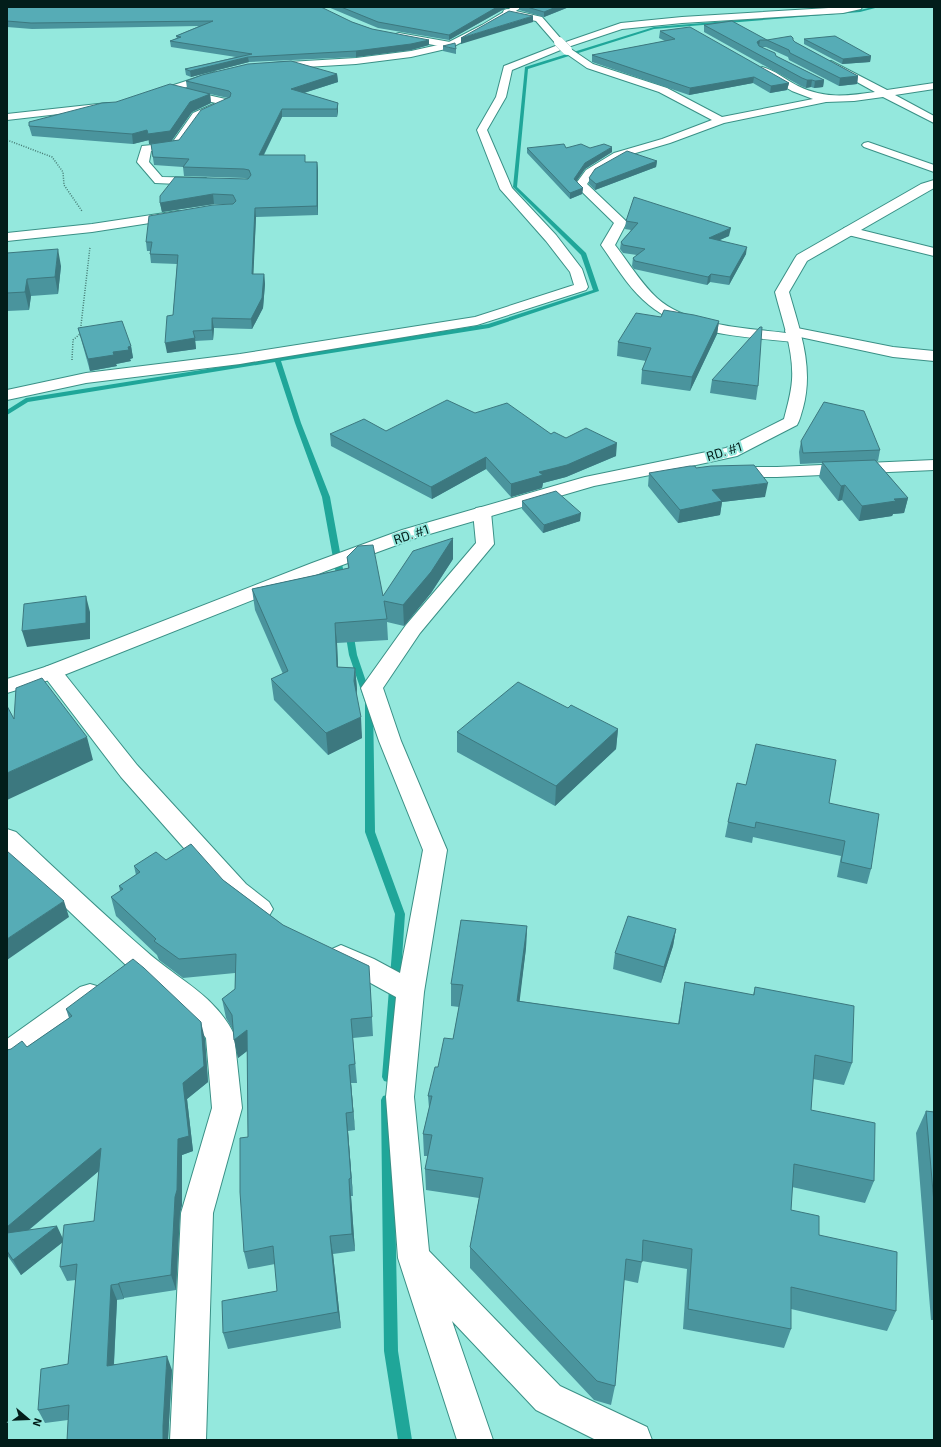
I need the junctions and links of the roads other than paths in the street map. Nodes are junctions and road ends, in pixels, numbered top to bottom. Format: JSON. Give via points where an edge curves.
{"nodes":[{"id":1,"x":518,"y":7,"type":"edge"},
{"id":2,"x":858,"y":7,"type":"edge"},
{"id":3,"x":507,"y":12,"type":"junction"},
{"id":4,"x":389,"y":34,"type":"edge"},
{"id":5,"x":450,"y":45,"type":"junction"},
{"id":6,"x":822,"y":59,"type":"edge"},
{"id":7,"x":752,"y":64,"type":"edge"},
{"id":8,"x":264,"y":66,"type":"edge"},
{"id":9,"x":222,"y":73,"type":"edge"},
{"id":10,"x":934,"y":86,"type":"edge"},
{"id":11,"x":170,"y":89,"type":"junction"},
{"id":12,"x":838,"y":90,"type":"dead end"},
{"id":13,"x":884,"y":92,"type":"junction"},
{"id":14,"x":143,"y":98,"type":"edge"},
{"id":15,"x":854,"y":98,"type":"junction"},
{"id":16,"x":826,"y":99,"type":"junction"},
{"id":17,"x":118,"y":104,"type":"edge"},
{"id":18,"x":7,"y":117,"type":"edge"},
{"id":19,"x":721,"y":120,"type":"junction"},
{"id":20,"x":934,"y":120,"type":"edge"},
{"id":21,"x":868,"y":145,"type":"dead end"},
{"id":22,"x":934,"y":169,"type":"edge"},
{"id":23,"x":214,"y":182,"type":"edge"},
{"id":24,"x":934,"y":184,"type":"edge"},
{"id":25,"x":188,"y":213,"type":"edge"},
{"id":26,"x":849,"y":231,"type":"junction"},
{"id":27,"x":7,"y":237,"type":"edge"},
{"id":28,"x":934,"y":252,"type":"edge"},
{"id":29,"x":792,"y":334,"type":"junction"},
{"id":30,"x":934,"y":356,"type":"edge"},
{"id":31,"x":7,"y":395,"type":"edge"},
{"id":32,"x":934,"y":465,"type":"edge"},
{"id":33,"x":655,"y":469,"type":"junction"},
{"id":34,"x":482,"y":512,"type":"junction"},
{"id":35,"x":52,"y":672,"type":"junction"},
{"id":36,"x":7,"y":686,"type":"edge"},
{"id":37,"x":7,"y":838,"type":"edge"},
{"id":38,"x":278,"y":923,"type":"edge"},
{"id":39,"x":323,"y":948,"type":"edge"},
{"id":40,"x":122,"y":972,"type":"junction"},
{"id":41,"x":410,"y":992,"type":"junction"},
{"id":42,"x":7,"y":1055,"type":"edge"},
{"id":43,"x":414,"y":1258,"type":"junction"},
{"id":44,"x":188,"y":1440,"type":"edge"},
{"id":45,"x":475,"y":1440,"type":"edge"},
{"id":46,"x":634,"y":1440,"type":"edge"}],
"edges":[{"from":1,"to":3,"type":"street"},
{"from":2,"to":31,"type":"street","via":[[621,26],[508,68],[500,98],[482,130],[506,189],[577,272],[581,287],[477,321],[240,359],[71,381]]},
{"from":3,"to":5,"type":"street"},
{"from":3,"to":19,"type":"street","bridge":true,"via":[[539,20],[559,42],[590,66],[663,90]]},
{"from":4,"to":5,"type":"street"},
{"from":5,"to":8,"type":"street","via":[[411,54],[356,61]]},
{"from":6,"to":13,"type":"street"},
{"from":7,"to":16,"type":"street","via":[[796,89]]},
{"from":9,"to":11,"type":"street"},
{"from":10,"to":13,"type":"street"},
{"from":11,"to":14,"type":"street"},
{"from":11,"to":23,"type":"street","via":[[226,102],[197,115],[176,146],[146,148],[143,162],[159,180]]},
{"from":12,"to":15,"type":"street"},
{"from":13,"to":15,"type":"street"},
{"from":13,"to":20,"type":"street"},
{"from":15,"to":16,"type":"street"},
{"from":16,"to":19,"type":"street"},
{"from":17,"to":18,"type":"street"},
{"from":19,"to":29,"type":"street","via":[[666,141],[618,155],[590,172],[581,185],[620,222],[608,244],[624,268],[661,309],[686,320],[717,328]]},
{"from":21,"to":22,"type":"street"},
{"from":24,"to":26,"type":"street","name":"RD. #1"},
{"from":25,"to":27,"type":"street","via":[[92,228]]},
{"from":26,"to":28,"type":"street"},
{"from":26,"to":29,"type":"street","name":"RD. #1","via":[[802,258],[782,292]]},
{"from":29,"to":30,"type":"street","via":[[894,352]]},
{"from":29,"to":33,"type":"street","name":"RD. #1","via":[[800,374],[791,422],[731,452]]},
{"from":32,"to":33,"type":"street","via":[[777,472],[670,473]]},
{"from":33,"to":34,"type":"street","name":"RD. #1","via":[[591,481]]},
{"from":34,"to":35,"type":"street","name":"RD. #1","via":[[410,534],[319,567]]},
{"from":34,"to":41,"type":"street","via":[[486,544],[413,629],[372,688],[390,741],[435,850]]},
{"from":35,"to":36,"type":"street","name":"RD. #1"},
{"from":35,"to":38,"type":"street","via":[[129,771],[237,891]]},
{"from":37,"to":40,"type":"street"},
{"from":39,"to":41,"type":"street","via":[[365,967]]},
{"from":40,"to":42,"type":"street"},
{"from":40,"to":44,"type":"street","via":[[192,1000],[220,1034],[227,1108],[197,1213]]},
{"from":41,"to":43,"type":"street","via":[[400,1097]]},
{"from":43,"to":45,"type":"street"},
{"from":43,"to":46,"type":"street","via":[[548,1398]]}]}
